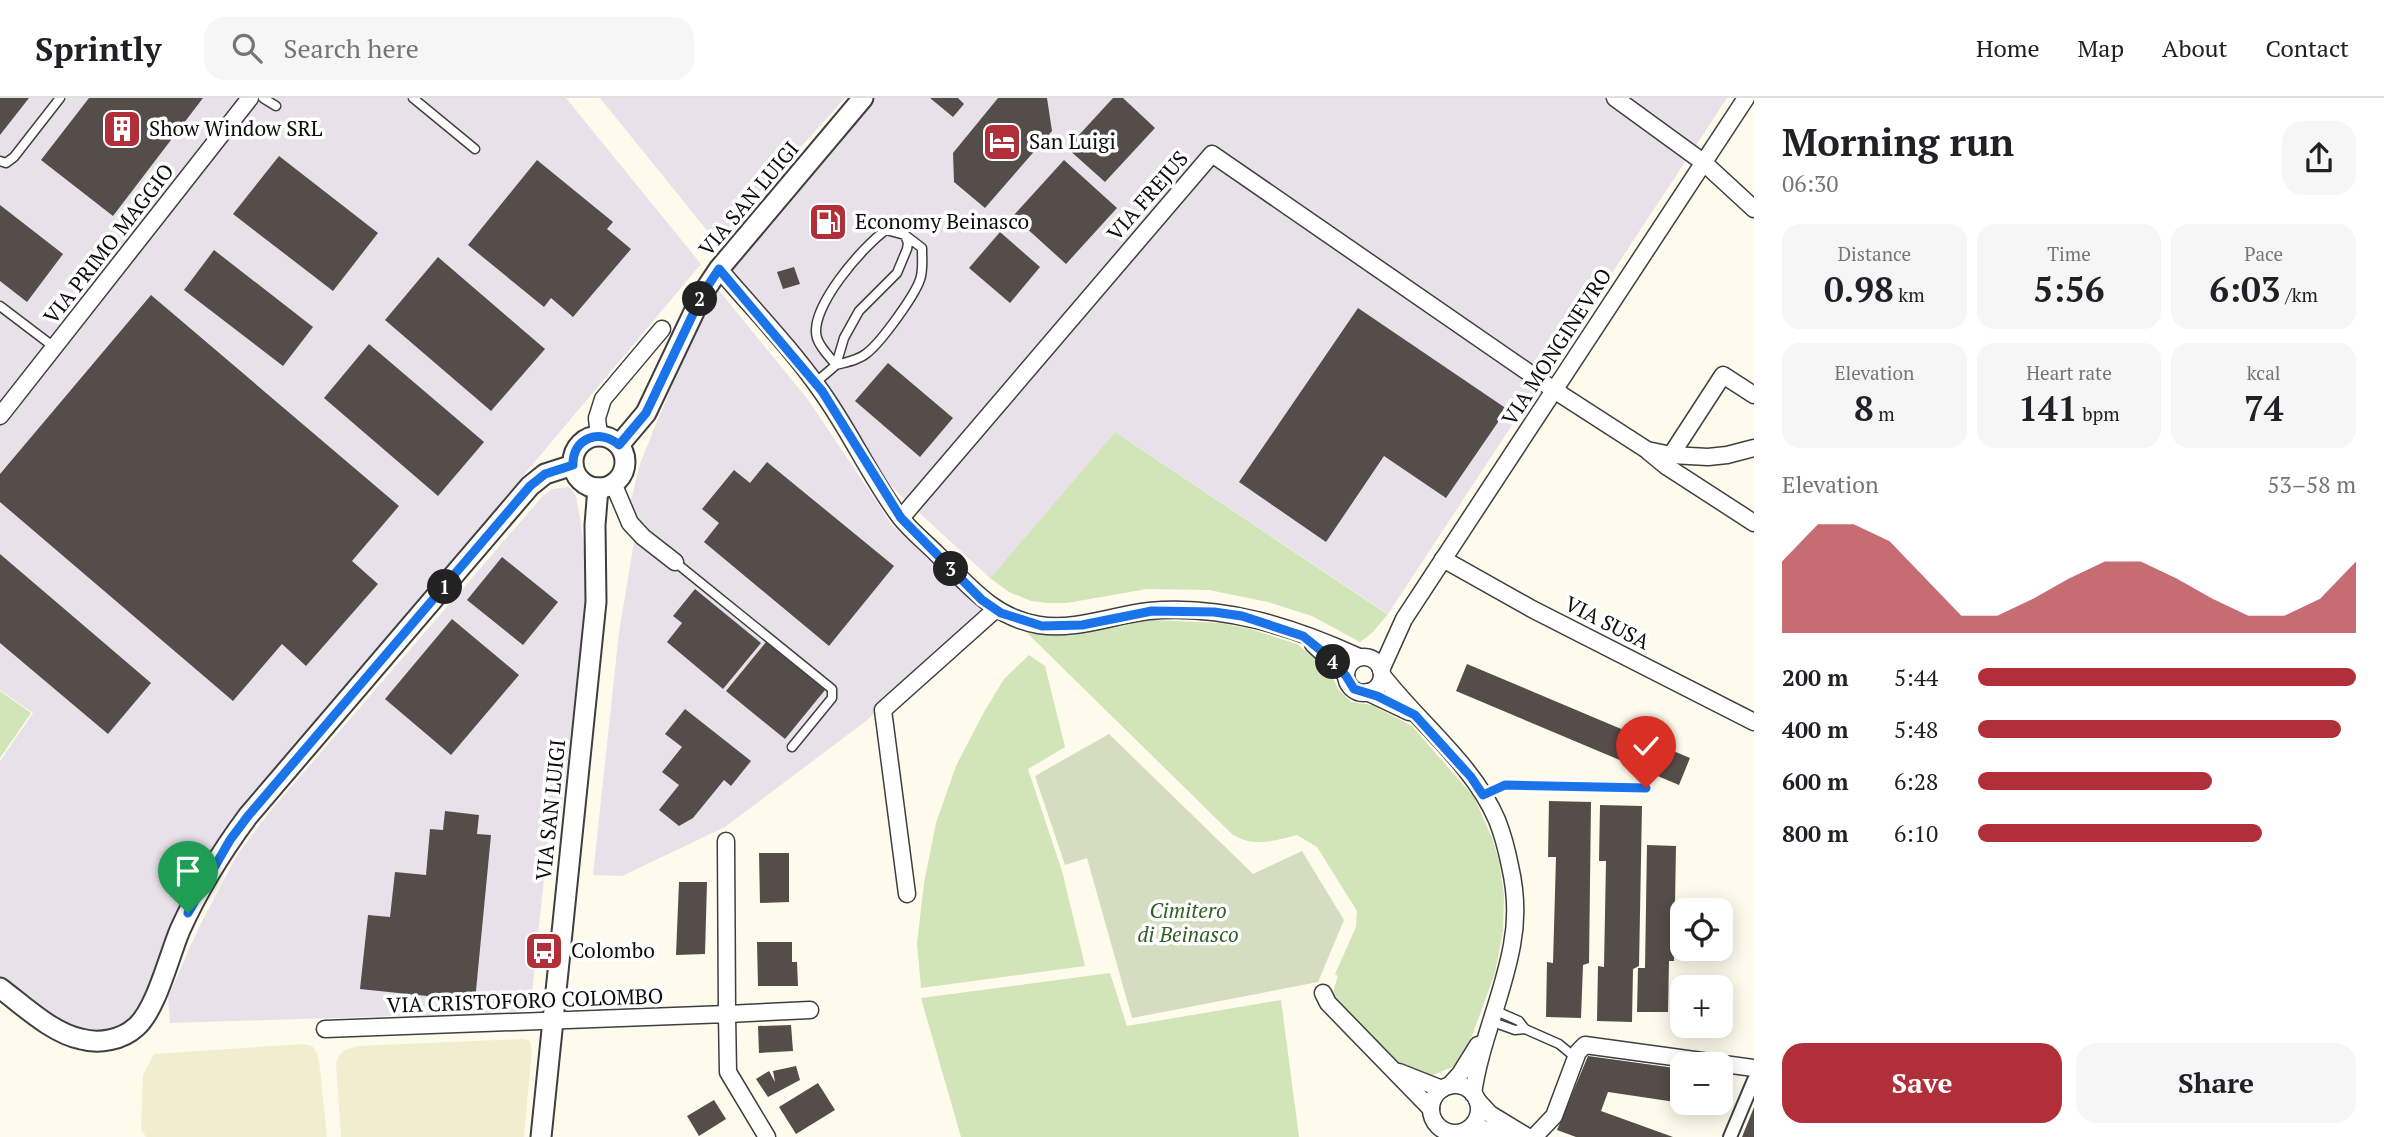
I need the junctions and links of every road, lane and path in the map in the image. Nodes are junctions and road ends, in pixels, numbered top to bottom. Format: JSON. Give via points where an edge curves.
{"nodes":[{"id":1,"x":60,"y":98,"type":"edge"},
{"id":2,"x":250,"y":98,"type":"edge"},
{"id":3,"x":263,"y":98,"type":"edge"},
{"id":4,"x":413,"y":98,"type":"edge"},
{"id":5,"x":863,"y":98,"type":"edge"},
{"id":6,"x":1615,"y":98,"type":"edge"},
{"id":7,"x":1746,"y":98,"type":"edge"},
{"id":8,"x":276,"y":106,"type":"dead end"},
{"id":9,"x":475,"y":149,"type":"dead end"},
{"id":10,"x":0,"y":161,"type":"edge"},
{"id":11,"x":1703,"y":162,"type":"junction"},
{"id":12,"x":1754,"y":209,"type":"edge"},
{"id":13,"x":905,"y":235,"type":"junction"},
{"id":14,"x":719,"y":269,"type":"junction"},
{"id":15,"x":0,"y":306,"type":"edge"},
{"id":16,"x":662,"y":330,"type":"dead end"},
{"id":17,"x":54,"y":347,"type":"junction"},
{"id":18,"x":836,"y":365,"type":"junction"},
{"id":19,"x":815,"y":383,"type":"junction"},
{"id":20,"x":1554,"y":390,"type":"junction"},
{"id":21,"x":1754,"y":394,"type":"edge"},
{"id":22,"x":0,"y":416,"type":"edge"},
{"id":23,"x":600,"y":436,"type":"junction"},
{"id":24,"x":619,"y":445,"type":"junction"},
{"id":25,"x":1754,"y":449,"type":"edge"},
{"id":26,"x":1647,"y":450,"type":"junction"},
{"id":27,"x":1671,"y":455,"type":"junction"},
{"id":28,"x":573,"y":465,"type":"junction"},
{"id":29,"x":606,"y":486,"type":"junction"},
{"id":30,"x":901,"y":518,"type":"junction"},
{"id":31,"x":1754,"y":523,"type":"edge"},
{"id":32,"x":1443,"y":559,"type":"junction"},
{"id":33,"x":675,"y":562,"type":"joint"},
{"id":34,"x":989,"y":605,"type":"junction"},
{"id":35,"x":1404,"y":619,"type":"junction"},
{"id":36,"x":1303,"y":636,"type":"junction"},
{"id":37,"x":1361,"y":657,"type":"junction"},
{"id":38,"x":1382,"y":673,"type":"junction"},
{"id":39,"x":1346,"y":676,"type":"junction"},
{"id":40,"x":1367,"y":692,"type":"junction"},
{"id":41,"x":1415,"y":715,"type":"junction"},
{"id":42,"x":1754,"y":722,"type":"edge"},
{"id":43,"x":792,"y":747,"type":"dead end"},
{"id":44,"x":1646,"y":788,"type":"dead end"},
{"id":45,"x":1483,"y":795,"type":"junction"},
{"id":46,"x":726,"y":841,"type":"dead end"},
{"id":47,"x":908,"y":894,"type":"dead end"},
{"id":48,"x":0,"y":988,"type":"edge"},
{"id":49,"x":1323,"y":993,"type":"dead end"},
{"id":50,"x":810,"y":1010,"type":"dead end"},
{"id":51,"x":727,"y":1014,"type":"junction"},
{"id":52,"x":552,"y":1020,"type":"junction"},
{"id":53,"x":1490,"y":1021,"type":"junction"},
{"id":54,"x":325,"y":1029,"type":"dead end"},
{"id":55,"x":1576,"y":1058,"type":"junction"},
{"id":56,"x":1391,"y":1068,"type":"junction"},
{"id":57,"x":1754,"y":1068,"type":"edge"},
{"id":58,"x":1754,"y":1080,"type":"edge"},
{"id":59,"x":1446,"y":1088,"type":"junction"},
{"id":60,"x":1475,"y":1097,"type":"junction"},
{"id":61,"x":1432,"y":1115,"type":"junction"},
{"id":62,"x":1459,"y":1134,"type":"edge"},
{"id":63,"x":1528,"y":1136,"type":"edge"},
{"id":64,"x":541,"y":1137,"type":"edge"},
{"id":65,"x":767,"y":1137,"type":"edge"},
{"id":66,"x":1434,"y":1137,"type":"edge"},
{"id":67,"x":1730,"y":1137,"type":"edge"}],
"edges":[{"from":1,"to":10,"type":"lane","via":[[14,157],[6,163]]},
{"from":2,"to":17,"type":"street","name":"VIA PRIMO MAGGIO"},
{"from":3,"to":8,"type":"lane"},
{"from":4,"to":9,"type":"lane"},
{"from":5,"to":14,"type":"street","name":"VIA SAN LUIGI"},
{"from":6,"to":11,"type":"street"},
{"from":7,"to":11,"type":"street","name":"VIA MONGINEVRO"},
{"from":11,"to":12,"type":"street"},
{"from":11,"to":20,"type":"street","name":"VIA MONGINEVRO"},
{"from":13,"to":18,"type":"lane","via":[[907,249],[897,273],[850,324]]},
{"from":13,"to":18,"type":"lane","via":[[922,248],[921,278],[866,354]]},
{"from":13,"to":18,"type":"lane","via":[[886,230],[872,240],[821,306],[817,337]]},
{"from":14,"to":19,"type":"street"},
{"from":14,"to":24,"type":"street","name":"VIA SAN LUIGI","via":[[646,413]]},
{"from":15,"to":17,"type":"lane"},
{"from":16,"to":23,"type":"street","via":[[603,399],[597,418]]},
{"from":17,"to":22,"type":"street","name":"VIA PRIMO MAGGIO"},
{"from":18,"to":19,"type":"lane"},
{"from":19,"to":30,"type":"street"},
{"from":20,"to":26,"type":"street"},
{"from":20,"to":30,"type":"street","name":"VIA FREJUS","via":[[1212,154]]},
{"from":20,"to":32,"type":"street","name":"VIA MONGINEVRO"},
{"from":21,"to":27,"type":"street","via":[[1723,375]]},
{"from":23,"to":24,"type":"street"},
{"from":23,"to":28,"type":"street","via":[[580,443]]},
{"from":24,"to":29,"type":"street","name":"VIA SAN LUIGI","via":[[624,467],[620,477]]},
{"from":25,"to":27,"type":"street","via":[[1708,457]]},
{"from":26,"to":27,"type":"street"},
{"from":26,"to":31,"type":"street"},
{"from":28,"to":29,"type":"street","via":[[587,485]]},
{"from":28,"to":48,"type":"street","via":[[545,474],[530,486],[236,832],[188,913],[144,1018],[136,1027],[117,1038],[73,1037]]},
{"from":29,"to":33,"type":"street","via":[[630,523]]},
{"from":29,"to":52,"type":"street","name":"VIA SAN LUIGI","via":[[595,525],[596,602]]},
{"from":30,"to":34,"type":"street"},
{"from":32,"to":35,"type":"street","name":"VIA MONGINEVRO"},
{"from":32,"to":42,"type":"street","name":"VIA SUSA"},
{"from":33,"to":43,"type":"lane","via":[[832,689],[832,698]]},
{"from":34,"to":36,"type":"street","via":[[1042,626],[1082,625],[1152,611],[1214,612]]},
{"from":34,"to":47,"type":"street","via":[[883,710]]},
{"from":35,"to":37,"type":"street","name":"VIA MONGINEVRO"},
{"from":35,"to":38,"type":"street","name":"VIA MONGINEVRO"},
{"from":36,"to":37,"type":"street"},
{"from":36,"to":39,"type":"street"},
{"from":37,"to":38,"type":"street","via":[[1372,659]]},
{"from":37,"to":39,"type":"street","via":[[1349,664]]},
{"from":38,"to":40,"type":"street","via":[[1377,686]]},
{"from":38,"to":41,"type":"street"},
{"from":39,"to":40,"type":"street","via":[[1354,689]]},
{"from":40,"to":41,"type":"street"},
{"from":41,"to":45,"type":"street"},
{"from":44,"to":45,"type":"lane","via":[[1505,785]]},
{"from":45,"to":53,"type":"street","via":[[1507,850],[1515,912],[1511,952]]},
{"from":46,"to":51,"type":"street"},
{"from":49,"to":56,"type":"street"},
{"from":50,"to":51,"type":"street","name":"VIA CRISTOFORO COLOMBO"},
{"from":51,"to":52,"type":"street","name":"VIA CRISTOFORO COLOMBO"},
{"from":51,"to":65,"type":"street","via":[[728,1072]]},
{"from":52,"to":54,"type":"street","name":"VIA CRISTOFORO COLOMBO"},
{"from":52,"to":64,"type":"street","name":"VIA SAN LUIGI"},
{"from":53,"to":55,"type":"lane","via":[[1519,1021]]},
{"from":53,"to":59,"type":"street","via":[[1460,1074]]},
{"from":53,"to":60,"type":"street"},
{"from":55,"to":57,"type":"street","via":[[1583,1046],[1595,1044]]},
{"from":55,"to":63,"type":"street","via":[[1554,1116]]},
{"from":56,"to":59,"type":"street","via":[[1427,1085]]},
{"from":56,"to":61,"type":"street"},
{"from":58,"to":67,"type":"street"},
{"from":59,"to":60,"type":"street","via":[[1463,1087]]},
{"from":59,"to":61,"type":"street","via":[[1433,1100]]},
{"from":60,"to":62,"type":"street","via":[[1477,1118]]},
{"from":60,"to":63,"type":"street","via":[[1490,1114]]},
{"from":61,"to":62,"type":"street","via":[[1443,1130]]},
{"from":61,"to":66,"type":"street"},
{"from":62,"to":63,"type":"street","via":[[1483,1129]]}]}
